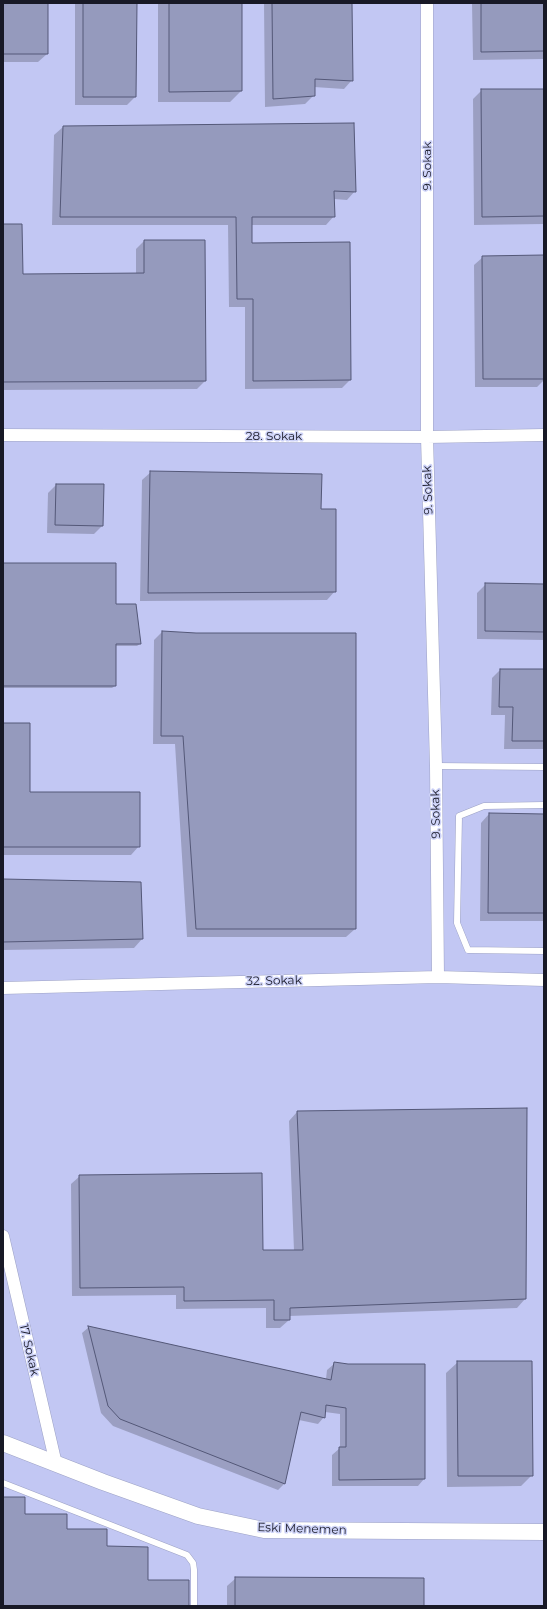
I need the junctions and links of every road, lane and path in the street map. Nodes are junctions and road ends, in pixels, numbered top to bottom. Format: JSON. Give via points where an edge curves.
{"nodes":[{"id":1,"x":427,"y":3,"type":"edge"},
{"id":2,"x":3,"y":435,"type":"edge"},
{"id":3,"x":544,"y":435,"type":"edge"},
{"id":4,"x":426,"y":437,"type":"junction"},
{"id":5,"x":436,"y":766,"type":"junction"},
{"id":6,"x":544,"y":767,"type":"edge"},
{"id":7,"x":544,"y":805,"type":"edge"},
{"id":8,"x":544,"y":951,"type":"edge"},
{"id":9,"x":438,"y":977,"type":"junction"},
{"id":10,"x":544,"y":980,"type":"edge"},
{"id":11,"x":3,"y":988,"type":"edge"},
{"id":12,"x":3,"y":1236,"type":"edge"},
{"id":13,"x":3,"y":1443,"type":"edge"},
{"id":14,"x":56,"y":1464,"type":"junction"},
{"id":15,"x":3,"y":1483,"type":"edge"},
{"id":16,"x":544,"y":1532,"type":"edge"},
{"id":17,"x":194,"y":1606,"type":"edge"}],
"edges":[{"from":1,"to":4,"type":"street","name":"9. Sokak"},
{"from":2,"to":4,"type":"street","name":"28. Sokak"},
{"from":3,"to":4,"type":"street","name":"28. Sokak"},
{"from":4,"to":5,"type":"street","name":"9. Sokak"},
{"from":5,"to":6,"type":"lane"},
{"from":5,"to":9,"type":"street","name":"9. Sokak"},
{"from":7,"to":8,"type":"lane","via":[[484,806],[459,816],[457,923],[468,950]]},
{"from":9,"to":10,"type":"street","name":"32. Sokak"},
{"from":9,"to":11,"type":"street","name":"32. Sokak"},
{"from":12,"to":14,"type":"street","name":"17. Sokak"},
{"from":13,"to":14,"type":"street","name":"Eski Menemen"},
{"from":14,"to":16,"type":"street","name":"Eski Menemen","via":[[198,1516],[264,1530]]},
{"from":15,"to":17,"type":"lane","via":[[187,1555],[193,1563],[194,1570]]}]}
